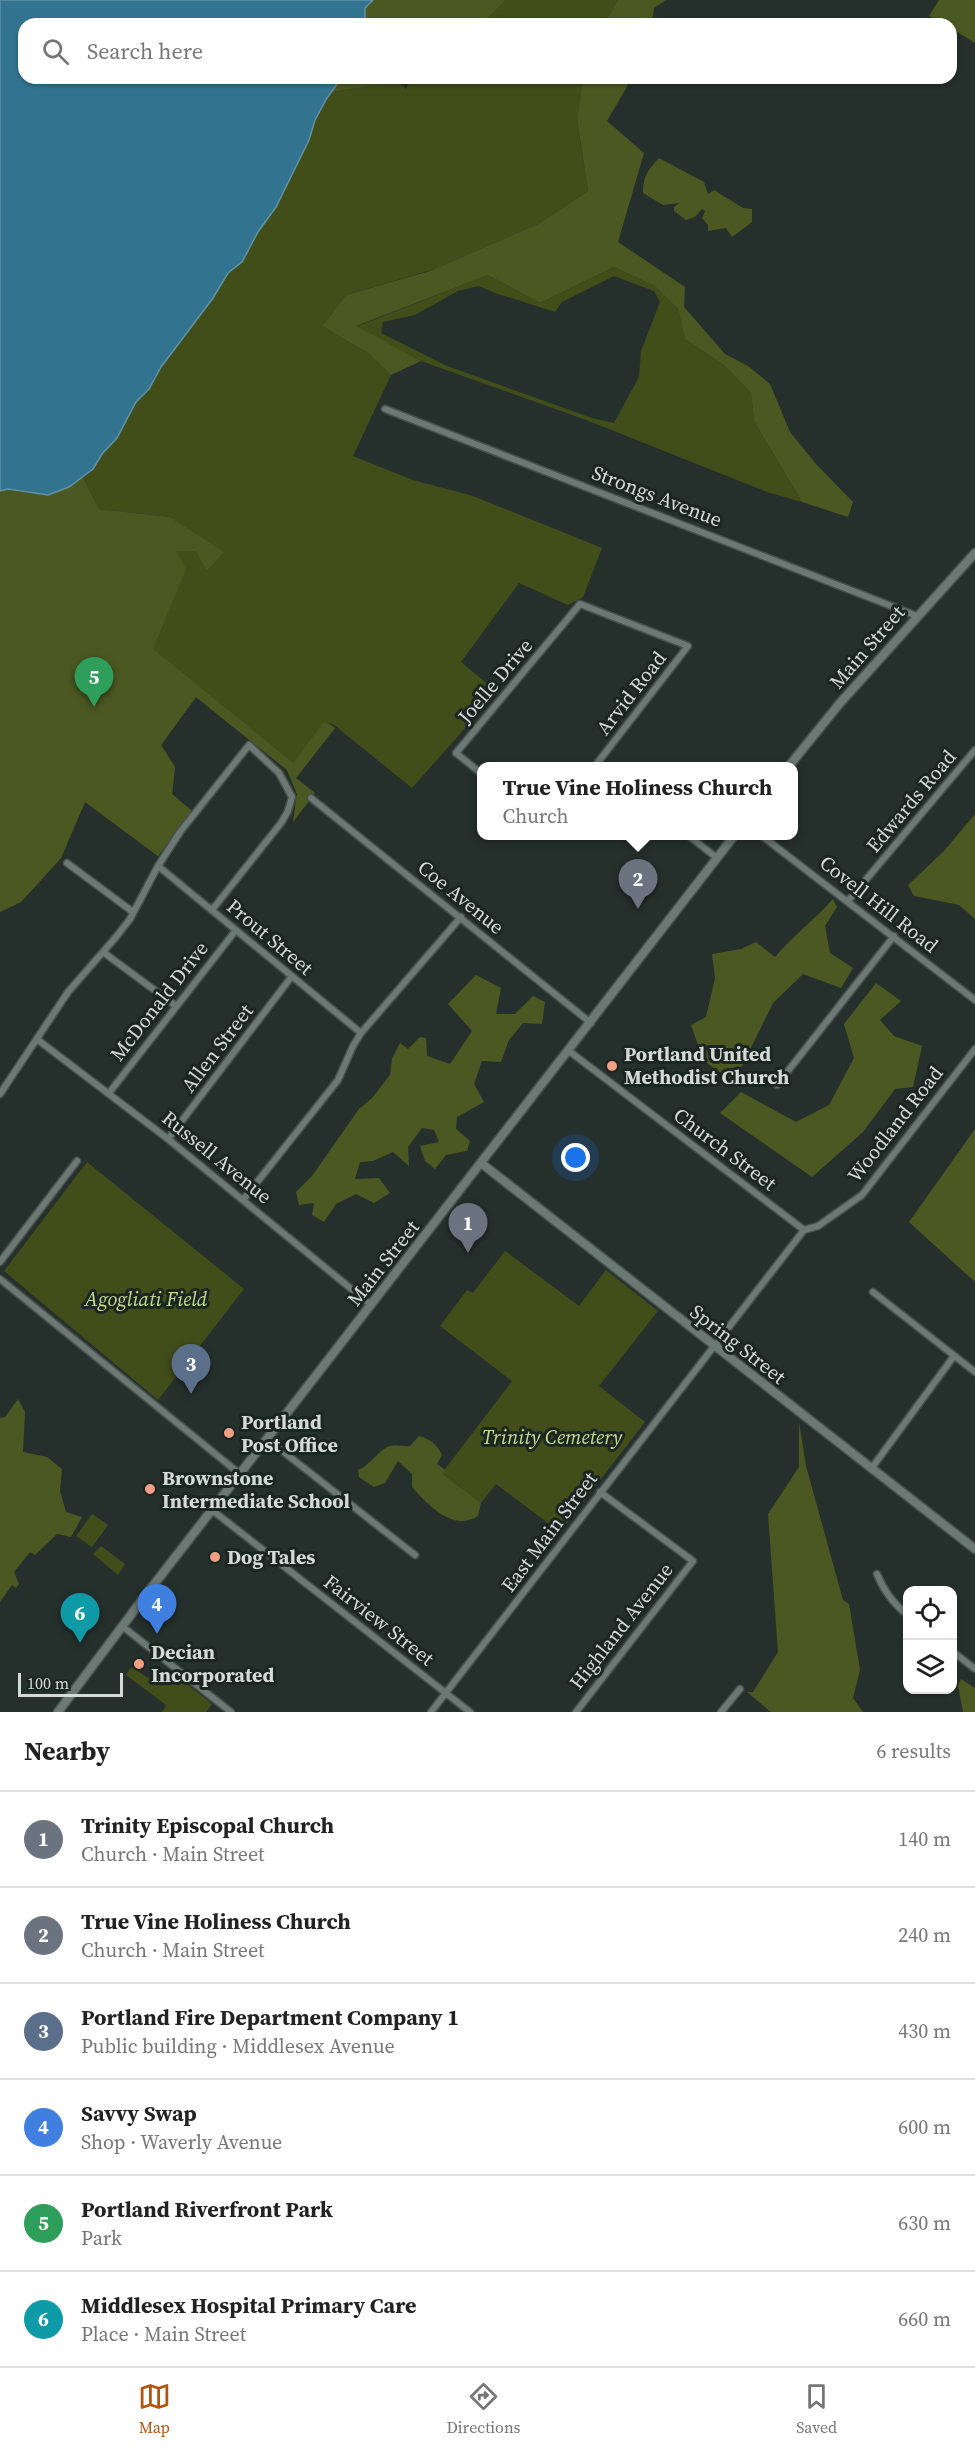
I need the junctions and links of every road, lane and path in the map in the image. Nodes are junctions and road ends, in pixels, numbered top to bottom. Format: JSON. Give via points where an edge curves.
{"nodes":[{"id":1,"x":385,"y":409,"type":"dead end"},
{"id":2,"x":975,"y":553,"type":"edge"},
{"id":3,"x":580,"y":604,"type":"joint"},
{"id":4,"x":917,"y":616,"type":"junction"},
{"id":5,"x":975,"y":750,"type":"edge"},
{"id":6,"x":600,"y":762,"type":"edge"},
{"id":7,"x":792,"y":762,"type":"edge"},
{"id":8,"x":477,"y":770,"type":"edge"},
{"id":9,"x":311,"y":798,"type":"dead end"},
{"id":10,"x":694,"y":840,"type":"edge"},
{"id":11,"x":731,"y":840,"type":"edge"},
{"id":12,"x":767,"y":840,"type":"edge"},
{"id":13,"x":717,"y":858,"type":"junction"},
{"id":14,"x":67,"y":863,"type":"dead end"},
{"id":15,"x":158,"y":866,"type":"junction"},
{"id":16,"x":848,"y":901,"type":"junction"},
{"id":17,"x":212,"y":910,"type":"junction"},
{"id":18,"x":133,"y":912,"type":"junction"},
{"id":19,"x":461,"y":917,"type":"junction"},
{"id":20,"x":236,"y":930,"type":"junction"},
{"id":21,"x":894,"y":936,"type":"junction"},
{"id":22,"x":103,"y":952,"type":"junction"},
{"id":23,"x":292,"y":976,"type":"junction"},
{"id":24,"x":975,"y":1000,"type":"edge"},
{"id":25,"x":176,"y":1006,"type":"junction"},
{"id":26,"x":591,"y":1023,"type":"junction"},
{"id":27,"x":361,"y":1034,"type":"junction"},
{"id":28,"x":38,"y":1040,"type":"junction"},
{"id":29,"x":975,"y":1048,"type":"edge"},
{"id":30,"x":568,"y":1051,"type":"junction"},
{"id":31,"x":777,"y":1085,"type":"dead end"},
{"id":32,"x":109,"y":1093,"type":"junction"},
{"id":33,"x":0,"y":1094,"type":"edge"},
{"id":34,"x":168,"y":1139,"type":"junction"},
{"id":35,"x":78,"y":1161,"type":"dead end"},
{"id":36,"x":481,"y":1163,"type":"junction"},
{"id":37,"x":243,"y":1200,"type":"junction"},
{"id":38,"x":804,"y":1230,"type":"junction"},
{"id":39,"x":0,"y":1262,"type":"edge"},
{"id":40,"x":0,"y":1279,"type":"edge"},
{"id":41,"x":873,"y":1292,"type":"dead end"},
{"id":42,"x":371,"y":1305,"type":"junction"},
{"id":43,"x":714,"y":1345,"type":"junction"},
{"id":44,"x":954,"y":1356,"type":"junction"},
{"id":45,"x":975,"y":1372,"type":"edge"},
{"id":46,"x":267,"y":1439,"type":"junction"},
{"id":47,"x":871,"y":1468,"type":"junction"},
{"id":48,"x":240,"y":1474,"type":"junction"},
{"id":49,"x":600,"y":1492,"type":"junction"},
{"id":50,"x":212,"y":1510,"type":"junction"},
{"id":51,"x":975,"y":1549,"type":"edge"},
{"id":52,"x":415,"y":1555,"type":"dead end"},
{"id":53,"x":877,"y":1574,"type":"dead end"},
{"id":54,"x":903,"y":1611,"type":"edge"},
{"id":55,"x":122,"y":1626,"type":"junction"},
{"id":56,"x":957,"y":1655,"type":"edge"},
{"id":57,"x":975,"y":1669,"type":"edge"},
{"id":58,"x":740,"y":1689,"type":"dead end"},
{"id":59,"x":446,"y":1693,"type":"junction"},
{"id":60,"x":58,"y":1712,"type":"edge"},
{"id":61,"x":231,"y":1712,"type":"edge"},
{"id":62,"x":431,"y":1712,"type":"edge"},
{"id":63,"x":470,"y":1712,"type":"edge"},
{"id":64,"x":576,"y":1712,"type":"edge"},
{"id":65,"x":721,"y":1712,"type":"edge"}],
"edges":[{"from":1,"to":4,"type":"street","name":"Strongs Avenue"},
{"from":2,"to":4,"type":"main road","name":"Main Street"},
{"from":3,"to":6,"type":"street","name":"Arvid Road","via":[[688,646]]},
{"from":3,"to":8,"type":"street","name":"Joelle Drive","via":[[456,753]]},
{"from":4,"to":7,"type":"main road","name":"Main Street"},
{"from":5,"to":16,"type":"street","name":"Edwards Road"},
{"from":9,"to":19,"type":"street","name":"Coe Avenue"},
{"from":10,"to":13,"type":"street"},
{"from":11,"to":13,"type":"main road","name":"Main Street"},
{"from":12,"to":16,"type":"street","name":"Covell Hill Road"},
{"from":13,"to":26,"type":"main road","name":"Main Street"},
{"from":14,"to":18,"type":"street"},
{"from":15,"to":17,"type":"street","name":"Prout Street"},
{"from":15,"to":17,"type":"street","via":[[249,745],[279,773],[292,797],[281,823]]},
{"from":15,"to":18,"type":"street"},
{"from":16,"to":21,"type":"street","name":"Covell Hill Road"},
{"from":17,"to":20,"type":"street","name":"Prout Street"},
{"from":18,"to":22,"type":"street"},
{"from":19,"to":26,"type":"street","name":"Coe Avenue"},
{"from":19,"to":27,"type":"street"},
{"from":20,"to":23,"type":"street","name":"Prout Street"},
{"from":20,"to":25,"type":"street","name":"McDonald Drive"},
{"from":21,"to":24,"type":"street","name":"Covell Hill Road"},
{"from":21,"to":31,"type":"street"},
{"from":22,"to":25,"type":"street"},
{"from":22,"to":28,"type":"street","via":[[68,992]]},
{"from":23,"to":27,"type":"street","name":"Prout Street"},
{"from":23,"to":34,"type":"street","name":"Allen Street"},
{"from":25,"to":32,"type":"street","name":"McDonald Drive"},
{"from":26,"to":30,"type":"main road","name":"Main Street"},
{"from":27,"to":37,"type":"street","via":[[338,1080]]},
{"from":28,"to":32,"type":"street","name":"Russell Avenue"},
{"from":28,"to":33,"type":"street"},
{"from":29,"to":38,"type":"street","name":"Woodland Road","via":[[862,1195],[818,1226]]},
{"from":30,"to":36,"type":"main road","name":"Main Street"},
{"from":30,"to":38,"type":"street","name":"Church Street"},
{"from":32,"to":34,"type":"street","name":"Russell Avenue"},
{"from":34,"to":37,"type":"street","name":"Russell Avenue"},
{"from":35,"to":39,"type":"street"},
{"from":36,"to":42,"type":"main road","name":"Main Street"},
{"from":36,"to":43,"type":"main road","name":"Spring Street"},
{"from":37,"to":42,"type":"street","name":"Russell Avenue"},
{"from":38,"to":43,"type":"street","name":"East Main Street"},
{"from":40,"to":48,"type":"street"},
{"from":41,"to":44,"type":"street"},
{"from":42,"to":46,"type":"main road","name":"Main Street"},
{"from":43,"to":47,"type":"main road","name":"Spring Street"},
{"from":43,"to":49,"type":"street","name":"East Main Street"},
{"from":44,"to":45,"type":"street"},
{"from":44,"to":47,"type":"street"},
{"from":46,"to":48,"type":"main road","name":"Main Street"},
{"from":46,"to":52,"type":"street"},
{"from":47,"to":51,"type":"main road","name":"Spring Street"},
{"from":48,"to":50,"type":"main road","name":"Main Street"},
{"from":49,"to":59,"type":"street","name":"East Main Street"},
{"from":49,"to":64,"type":"street","name":"Highland Avenue","via":[[693,1561]]},
{"from":50,"to":55,"type":"main road","name":"Main Street"},
{"from":50,"to":59,"type":"street","name":"Fairview Street"},
{"from":53,"to":54,"type":"street","via":[[884,1591]]},
{"from":55,"to":60,"type":"main road","name":"Main Street"},
{"from":55,"to":61,"type":"street"},
{"from":56,"to":57,"type":"street"},
{"from":58,"to":65,"type":"street"},
{"from":59,"to":62,"type":"street","name":"East Main Street"},
{"from":59,"to":63,"type":"street","name":"Fairview Street"}]}
